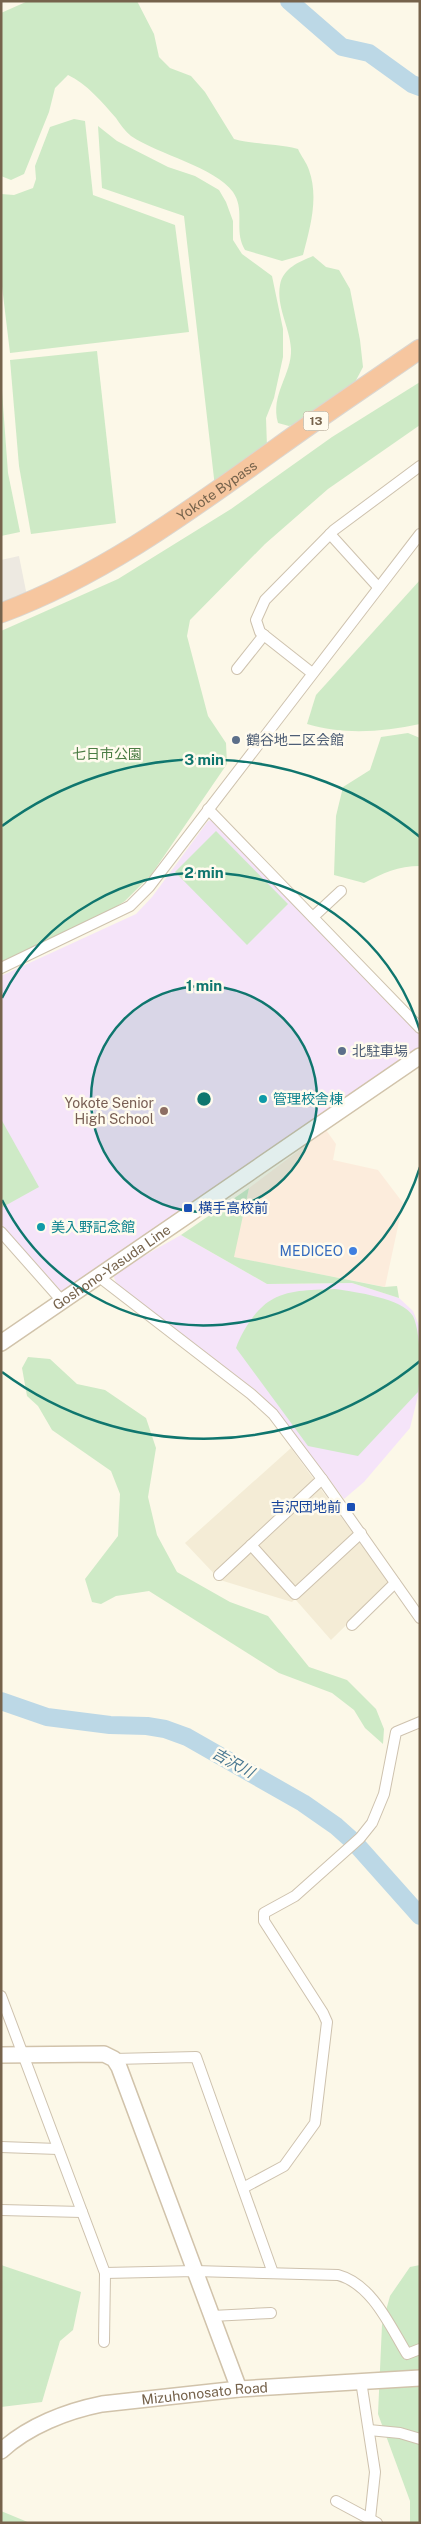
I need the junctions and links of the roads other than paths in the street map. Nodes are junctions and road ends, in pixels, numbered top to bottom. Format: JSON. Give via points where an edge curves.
{"nodes":[{"id":1,"x":420,"y":349,"type":"edge"},
{"id":2,"x":420,"y":466,"type":"edge"},
{"id":3,"x":330,"y":534,"type":"junction"},
{"id":4,"x":420,"y":534,"type":"edge"},
{"id":5,"x":378,"y":587,"type":"junction"},
{"id":6,"x":1,"y":613,"type":"edge"},
{"id":7,"x":264,"y":635,"type":"junction"},
{"id":8,"x":237,"y":669,"type":"dead end"},
{"id":9,"x":312,"y":673,"type":"junction"},
{"id":10,"x":208,"y":809,"type":"junction"},
{"id":11,"x":341,"y":891,"type":"dead end"},
{"id":12,"x":313,"y":917,"type":"junction"},
{"id":13,"x":1,"y":968,"type":"edge"},
{"id":14,"x":420,"y":1028,"type":"edge"},
{"id":15,"x":420,"y":1056,"type":"edge"},
{"id":16,"x":1,"y":1232,"type":"edge"},
{"id":17,"x":98,"y":1276,"type":"junction"},
{"id":18,"x":62,"y":1301,"type":"junction"},
{"id":19,"x":1,"y":1343,"type":"edge"},
{"id":20,"x":322,"y":1479,"type":"junction"},
{"id":21,"x":361,"y":1533,"type":"junction"},
{"id":22,"x":251,"y":1545,"type":"junction"},
{"id":23,"x":219,"y":1575,"type":"dead end"},
{"id":24,"x":395,"y":1583,"type":"junction"},
{"id":25,"x":420,"y":1618,"type":"edge"},
{"id":26,"x":352,"y":1625,"type":"dead end"},
{"id":27,"x":420,"y":1722,"type":"edge"},
{"id":28,"x":1,"y":1996,"type":"edge"},
{"id":29,"x":1,"y":2055,"type":"edge"},
{"id":30,"x":24,"y":2055,"type":"junction"},
{"id":31,"x":114,"y":2058,"type":"junction"},
{"id":32,"x":1,"y":2148,"type":"edge"},
{"id":33,"x":58,"y":2149,"type":"junction"},
{"id":34,"x":243,"y":2188,"type":"junction"},
{"id":35,"x":1,"y":2210,"type":"edge"},
{"id":36,"x":82,"y":2212,"type":"junction"},
{"id":37,"x":195,"y":2271,"type":"junction"},
{"id":38,"x":105,"y":2273,"type":"junction"},
{"id":39,"x":272,"y":2273,"type":"junction"},
{"id":40,"x":272,"y":2314,"type":"dead end"},
{"id":41,"x":212,"y":2316,"type":"junction"},
{"id":42,"x":104,"y":2342,"type":"dead end"},
{"id":43,"x":420,"y":2349,"type":"edge"},
{"id":44,"x":420,"y":2378,"type":"edge"},
{"id":45,"x":362,"y":2381,"type":"junction"},
{"id":46,"x":239,"y":2389,"type":"junction"},
{"id":47,"x":369,"y":2430,"type":"junction"},
{"id":48,"x":420,"y":2439,"type":"edge"},
{"id":49,"x":1,"y":2451,"type":"edge"},
{"id":50,"x":336,"y":2502,"type":"dead end"},
{"id":51,"x":374,"y":2521,"type":"edge"}],
"edges":[{"from":1,"to":6,"type":"highway","name":"Yokote Bypass","number":"13","via":[[168,526],[82,578]]},
{"from":2,"to":3,"type":"street"},
{"from":3,"to":5,"type":"street"},
{"from":3,"to":7,"type":"street","via":[[265,600],[256,620]]},
{"from":4,"to":5,"type":"street"},
{"from":5,"to":9,"type":"street"},
{"from":7,"to":8,"type":"street"},
{"from":7,"to":9,"type":"street"},
{"from":9,"to":10,"type":"street"},
{"from":10,"to":12,"type":"street"},
{"from":10,"to":13,"type":"street","via":[[130,906]]},
{"from":11,"to":12,"type":"street"},
{"from":12,"to":14,"type":"street"},
{"from":15,"to":17,"type":"street","name":"Goshono-Yasuda Line"},
{"from":16,"to":18,"type":"street"},
{"from":17,"to":18,"type":"street","name":"Goshono-Yasuda Line"},
{"from":17,"to":20,"type":"street","via":[[251,1394],[273,1414]]},
{"from":18,"to":19,"type":"street","name":"Goshono-Yasuda Line"},
{"from":20,"to":21,"type":"street"},
{"from":20,"to":22,"type":"street"},
{"from":21,"to":22,"type":"street","via":[[295,1594]]},
{"from":21,"to":24,"type":"street"},
{"from":22,"to":23,"type":"street"},
{"from":24,"to":25,"type":"street"},
{"from":24,"to":26,"type":"street"},
{"from":27,"to":34,"type":"street","via":[[396,1732],[379,1807],[360,1838],[295,1896],[264,1913],[264,1921],[327,2022],[315,2123],[284,2166]]},
{"from":28,"to":30,"type":"street"},
{"from":29,"to":30,"type":"street"},
{"from":30,"to":31,"type":"street","via":[[104,2054]]},
{"from":30,"to":33,"type":"street"},
{"from":31,"to":34,"type":"street","via":[[196,2057]]},
{"from":31,"to":37,"type":"street"},
{"from":32,"to":33,"type":"street"},
{"from":33,"to":36,"type":"street"},
{"from":34,"to":39,"type":"street"},
{"from":35,"to":36,"type":"street"},
{"from":36,"to":38,"type":"street"},
{"from":37,"to":38,"type":"street"},
{"from":37,"to":39,"type":"street"},
{"from":37,"to":41,"type":"street"},
{"from":38,"to":42,"type":"street"},
{"from":39,"to":43,"type":"street","via":[[349,2278],[380,2310],[407,2354]]},
{"from":40,"to":41,"type":"street"},
{"from":41,"to":46,"type":"street"},
{"from":44,"to":45,"type":"street","name":"Mizuhonosato Road"},
{"from":45,"to":46,"type":"street","name":"Mizuhonosato Road"},
{"from":45,"to":47,"type":"street"},
{"from":46,"to":49,"type":"street","name":"Mizuhonosato Road","via":[[80,2408],[28,2431]]},
{"from":47,"to":48,"type":"street"},
{"from":47,"to":51,"type":"street","via":[[375,2472]]},
{"from":50,"to":51,"type":"street"}]}
